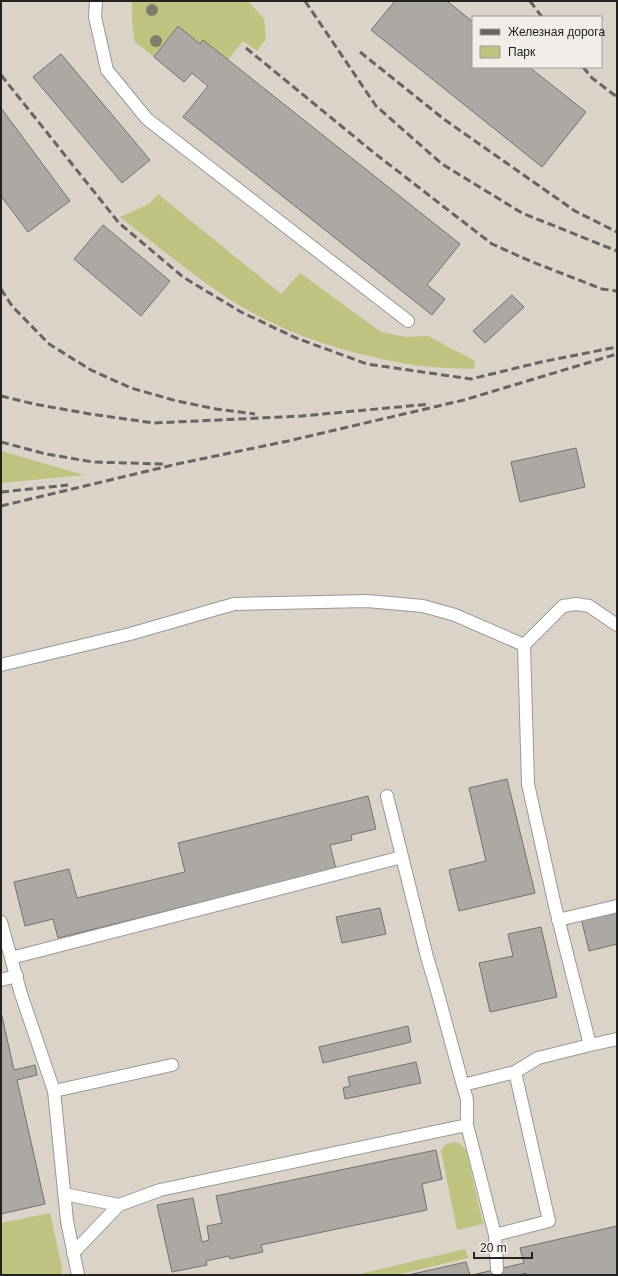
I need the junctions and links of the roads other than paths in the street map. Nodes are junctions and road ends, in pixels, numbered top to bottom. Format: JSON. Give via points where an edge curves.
{"nodes":[{"id":1,"x":96,"y":1,"type":"edge"},
{"id":2,"x":408,"y":321,"type":"dead end"},
{"id":3,"x":617,"y":625,"type":"edge"},
{"id":4,"x":524,"y":645,"type":"junction"},
{"id":5,"x":1,"y":665,"type":"edge"},
{"id":6,"x":387,"y":796,"type":"dead end"},
{"id":7,"x":402,"y":857,"type":"junction"},
{"id":8,"x":617,"y":906,"type":"edge"},
{"id":9,"x":558,"y":920,"type":"junction"},
{"id":10,"x":1,"y":922,"type":"edge"},
{"id":11,"x":11,"y":958,"type":"junction"},
{"id":12,"x":16,"y":976,"type":"junction"},
{"id":13,"x":1,"y":980,"type":"edge"},
{"id":14,"x":617,"y":1039,"type":"edge"},
{"id":15,"x":590,"y":1045,"type":"junction"},
{"id":16,"x":172,"y":1065,"type":"dead end"},
{"id":17,"x":515,"y":1072,"type":"junction"},
{"id":18,"x":462,"y":1085,"type":"junction"},
{"id":19,"x":54,"y":1091,"type":"junction"},
{"id":20,"x":467,"y":1124,"type":"junction"},
{"id":21,"x":64,"y":1194,"type":"junction"},
{"id":22,"x":119,"y":1205,"type":"junction"},
{"id":23,"x":495,"y":1235,"type":"junction"},
{"id":24,"x":73,"y":1254,"type":"junction"},
{"id":25,"x":497,"y":1269,"type":"dead end"},
{"id":26,"x":78,"y":1275,"type":"edge"}],
"edges":[{"from":1,"to":2,"type":"lane","via":[[95,17],[107,70],[147,119]]},
{"from":3,"to":4,"type":"lane","via":[[589,606],[563,606]]},
{"from":4,"to":5,"type":"lane","via":[[455,615],[423,606],[367,601],[234,604],[130,634]]},
{"from":4,"to":9,"type":"lane","via":[[528,784]]},
{"from":6,"to":7,"type":"lane"},
{"from":7,"to":11,"type":"lane"},
{"from":7,"to":18,"type":"lane"},
{"from":8,"to":9,"type":"lane"},
{"from":9,"to":15,"type":"lane"},
{"from":10,"to":11,"type":"lane"},
{"from":11,"to":12,"type":"lane"},
{"from":12,"to":13,"type":"lane"},
{"from":12,"to":19,"type":"lane"},
{"from":14,"to":15,"type":"lane"},
{"from":15,"to":17,"type":"lane","via":[[538,1058]]},
{"from":16,"to":19,"type":"lane"},
{"from":17,"to":18,"type":"lane"},
{"from":17,"to":23,"type":"lane","via":[[549,1221]]},
{"from":18,"to":20,"type":"lane","via":[[467,1100]]},
{"from":19,"to":21,"type":"lane"},
{"from":20,"to":22,"type":"lane","via":[[160,1190]]},
{"from":20,"to":23,"type":"lane"},
{"from":21,"to":22,"type":"lane"},
{"from":21,"to":24,"type":"lane","via":[[66,1221]]},
{"from":22,"to":24,"type":"lane"},
{"from":23,"to":25,"type":"lane"},
{"from":24,"to":26,"type":"lane"}]}
